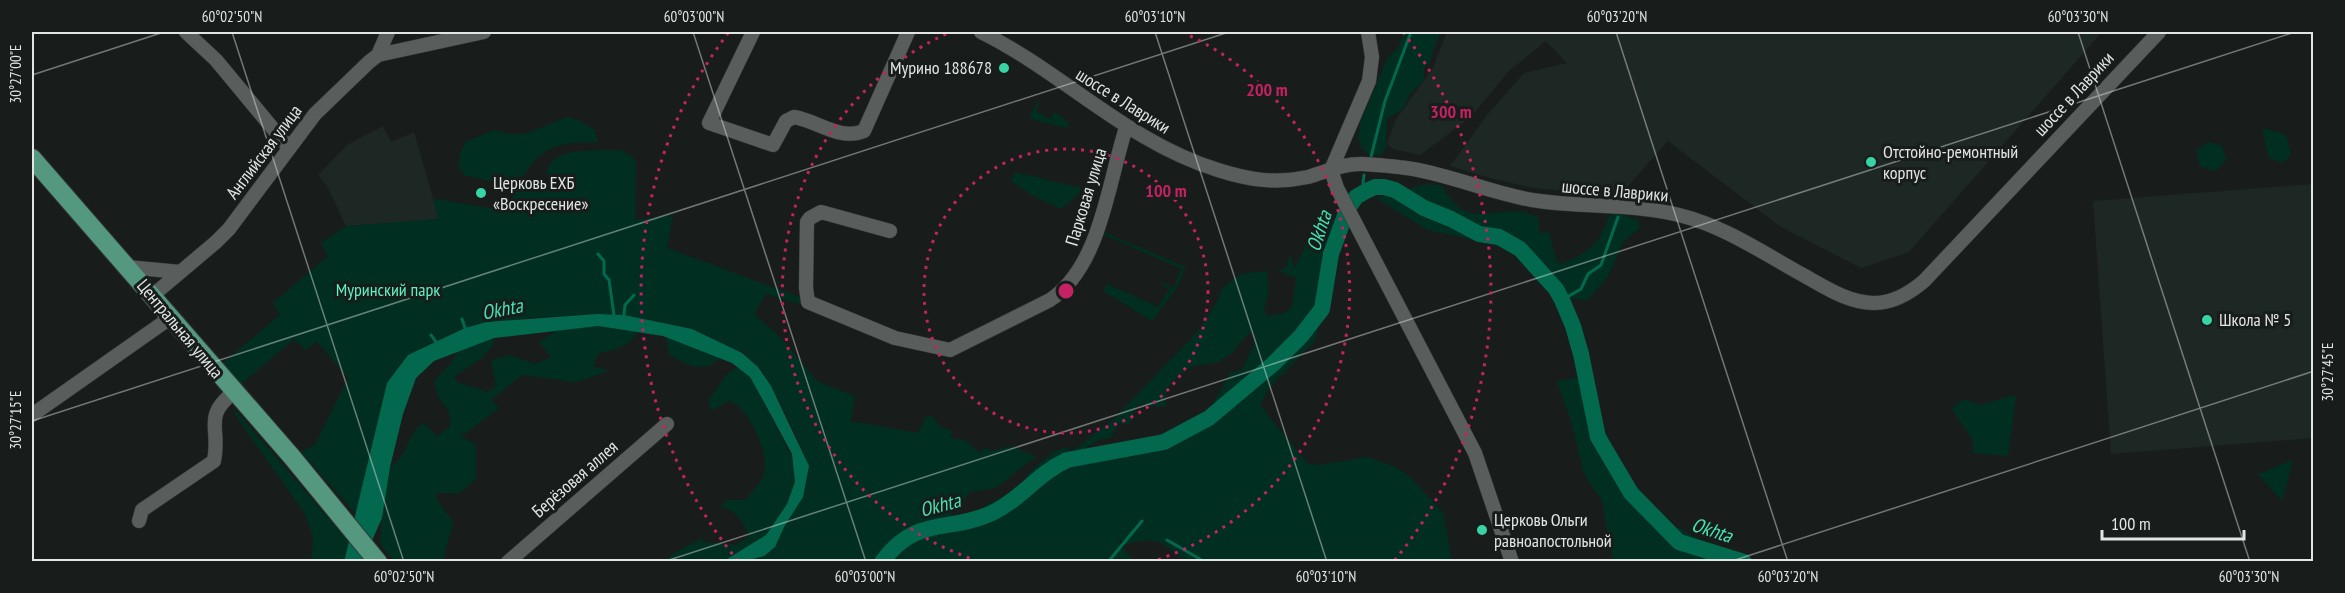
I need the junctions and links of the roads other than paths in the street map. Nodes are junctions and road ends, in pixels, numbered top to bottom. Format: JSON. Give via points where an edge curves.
{"nodes":[{"id":1,"x":186,"y":32,"type":"edge"},
{"id":2,"x":388,"y":32,"type":"edge"},
{"id":3,"x":484,"y":32,"type":"edge"},
{"id":4,"x":753,"y":32,"type":"edge"},
{"id":5,"x":908,"y":32,"type":"edge"},
{"id":6,"x":981,"y":32,"type":"edge"},
{"id":7,"x":1368,"y":32,"type":"edge"},
{"id":8,"x":2159,"y":32,"type":"edge"},
{"id":9,"x":378,"y":55,"type":"junction"},
{"id":10,"x":1126,"y":128,"type":"junction"},
{"id":11,"x":289,"y":148,"type":"junction"},
{"id":12,"x":32,"y":158,"type":"edge"},
{"id":13,"x":1331,"y":170,"type":"junction"},
{"id":14,"x":890,"y":231,"type":"dead end"},
{"id":15,"x":128,"y":267,"type":"junction"},
{"id":16,"x":180,"y":272,"type":"junction"},
{"id":17,"x":152,"y":296,"type":"junction"},
{"id":18,"x":170,"y":318,"type":"junction"},
{"id":19,"x":234,"y":392,"type":"junction"},
{"id":20,"x":32,"y":415,"type":"edge"},
{"id":21,"x":666,"y":424,"type":"dead end"},
{"id":22,"x":139,"y":521,"type":"dead end"},
{"id":23,"x":378,"y":561,"type":"edge"},
{"id":24,"x":508,"y":561,"type":"edge"},
{"id":25,"x":1512,"y":561,"type":"edge"}],
"edges":[{"from":1,"to":11,"type":"street","via":[[216,60]]},
{"from":2,"to":9,"type":"street"},
{"from":3,"to":9,"type":"street"},
{"from":4,"to":5,"type":"street","via":[[709,123],[773,145],[786,121],[794,117],[842,134],[864,131]]},
{"from":6,"to":10,"type":"street","name":"шоссе в Лаврики","via":[[1008,46]]},
{"from":7,"to":13,"type":"street","via":[[1372,57],[1369,81]]},
{"from":8,"to":13,"type":"street","name":"шоссе в Лаврики","via":[[1924,281],[1908,293],[1885,301],[1863,302],[1839,295],[1726,233],[1678,215],[1529,200],[1413,169],[1358,164]]},
{"from":9,"to":11,"type":"street","name":"Английская улица","via":[[315,114]]},
{"from":10,"to":13,"type":"street","name":"шоссе в Лаврики","via":[[1177,155],[1240,177],[1277,182]]},
{"from":10,"to":14,"type":"street","name":"Парковая улица","via":[[1084,264],[1050,300],[950,350],[895,339],[808,302],[810,218],[821,212]]},
{"from":11,"to":16,"type":"street","name":"Английская улица","via":[[229,229]]},
{"from":12,"to":15,"type":"main road","name":"Центральная улица"},
{"from":13,"to":25,"type":"street","via":[[1475,453]]},
{"from":15,"to":16,"type":"street"},
{"from":15,"to":17,"type":"main road","name":"Центральная улица"},
{"from":16,"to":17,"type":"street","name":"Английская улица"},
{"from":17,"to":18,"type":"main road","name":"Центральная улица"},
{"from":18,"to":19,"type":"main road","name":"Центральная улица"},
{"from":18,"to":20,"type":"street"},
{"from":19,"to":22,"type":"street","via":[[215,414],[214,461],[142,510]]},
{"from":19,"to":23,"type":"main road","name":"Центральная улица"},
{"from":21,"to":24,"type":"street","name":"Берёзовая аллея"}]}
